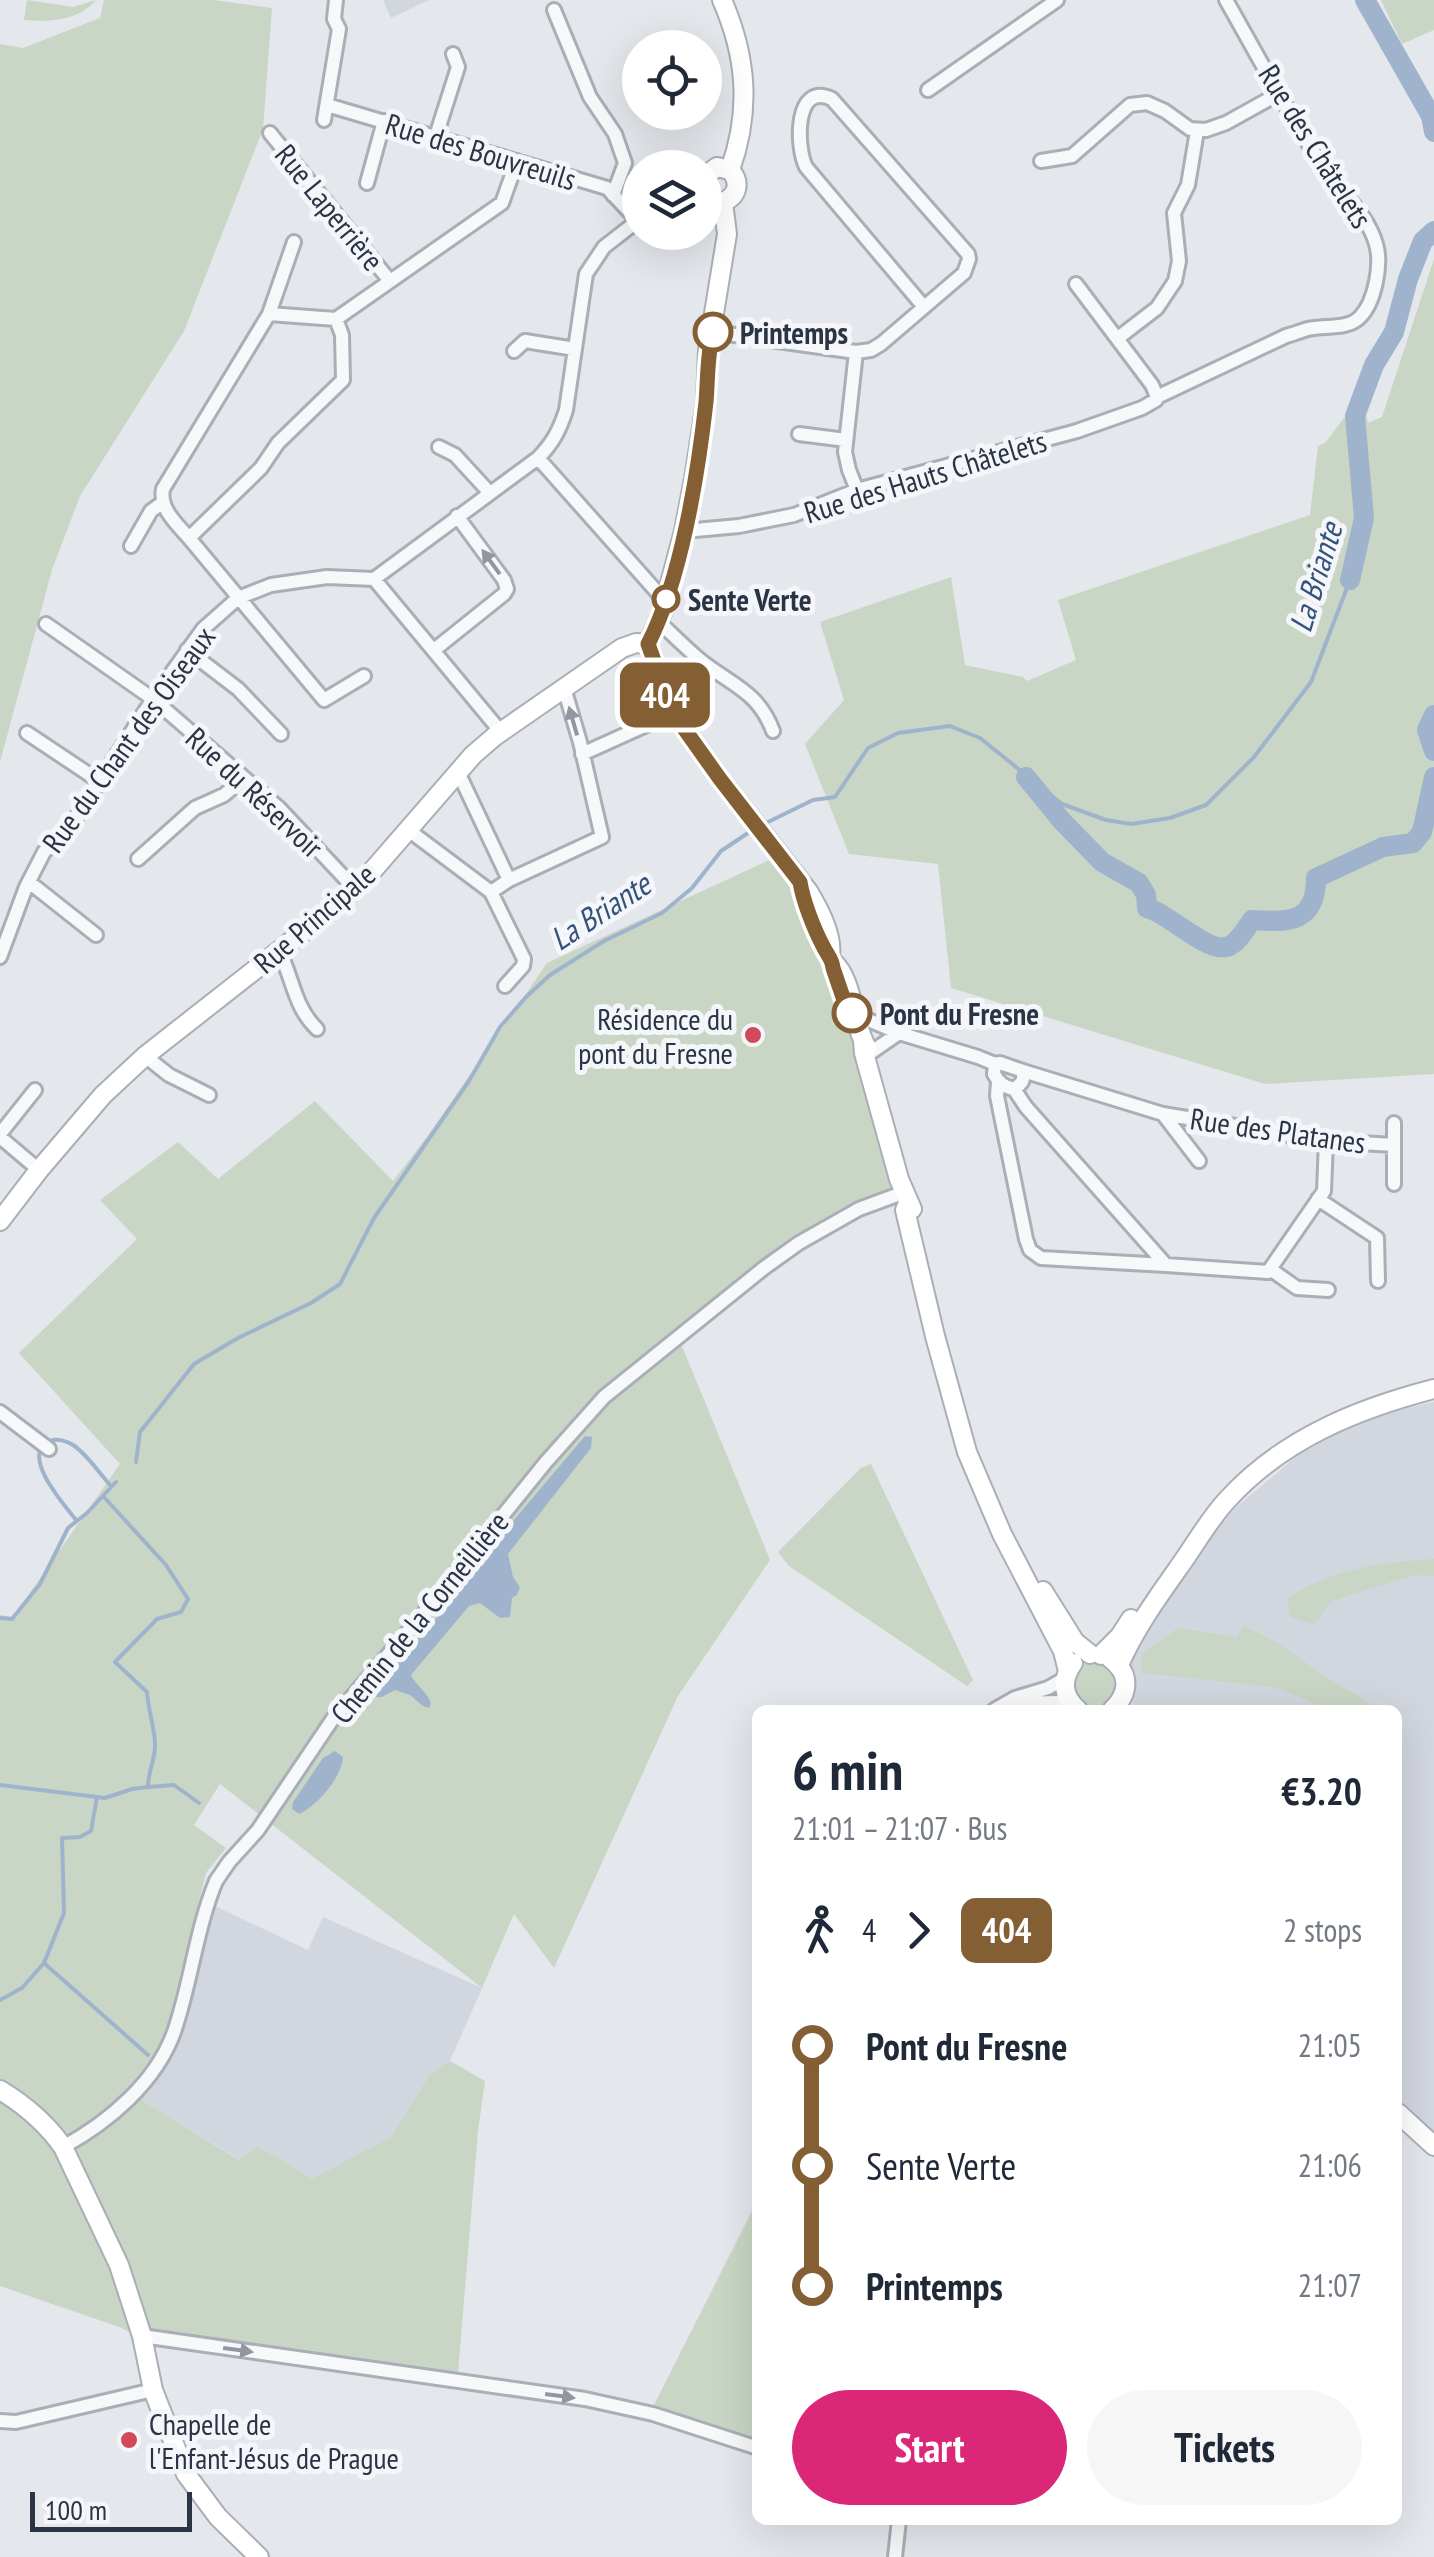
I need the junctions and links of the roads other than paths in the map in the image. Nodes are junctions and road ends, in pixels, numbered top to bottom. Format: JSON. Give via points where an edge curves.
{"nodes":[{"id":1,"x":336,"y":0,"type":"edge"},
{"id":2,"x":722,"y":0,"type":"edge"},
{"id":3,"x":1057,"y":0,"type":"edge"},
{"id":4,"x":1226,"y":0,"type":"edge"},
{"id":5,"x":554,"y":10,"type":"dead end"},
{"id":6,"x":453,"y":54,"type":"dead end"},
{"id":7,"x":928,"y":90,"type":"dead end"},
{"id":8,"x":1280,"y":93,"type":"junction"},
{"id":9,"x":327,"y":105,"type":"junction"},
{"id":10,"x":324,"y":120,"type":"dead end"},
{"id":11,"x":384,"y":122,"type":"junction"},
{"id":12,"x":1197,"y":131,"type":"junction"},
{"id":13,"x":270,"y":133,"type":"dead end"},
{"id":14,"x":436,"y":136,"type":"junction"},
{"id":15,"x":1040,"y":160,"type":"dead end"},
{"id":16,"x":517,"y":161,"type":"junction"},
{"id":17,"x":722,"y":168,"type":"edge"},
{"id":18,"x":730,"y":170,"type":"junction"},
{"id":19,"x":367,"y":184,"type":"dead end"},
{"id":20,"x":613,"y":195,"type":"junction"},
{"id":21,"x":723,"y":202,"type":"joint"},
{"id":22,"x":622,"y":204,"type":"edge"},
{"id":23,"x":622,"y":233,"type":"edge"},
{"id":24,"x":294,"y":242,"type":"dead end"},
{"id":25,"x":390,"y":282,"type":"junction"},
{"id":26,"x":1076,"y":284,"type":"dead end"},
{"id":27,"x":924,"y":307,"type":"junction"},
{"id":28,"x":269,"y":314,"type":"junction"},
{"id":29,"x":336,"y":319,"type":"junction"},
{"id":30,"x":713,"y":332,"type":"junction"},
{"id":31,"x":1118,"y":338,"type":"junction"},
{"id":32,"x":575,"y":350,"type":"junction"},
{"id":33,"x":514,"y":351,"type":"dead end"},
{"id":34,"x":856,"y":352,"type":"junction"},
{"id":35,"x":1158,"y":397,"type":"junction"},
{"id":36,"x":799,"y":434,"type":"dead end"},
{"id":37,"x":846,"y":440,"type":"junction"},
{"id":38,"x":439,"y":447,"type":"dead end"},
{"id":39,"x":538,"y":458,"type":"junction"},
{"id":40,"x":857,"y":490,"type":"junction"},
{"id":41,"x":489,"y":492,"type":"junction"},
{"id":42,"x":162,"y":503,"type":"junction"},
{"id":43,"x":457,"y":516,"type":"junction"},
{"id":44,"x":684,"y":531,"type":"junction"},
{"id":45,"x":189,"y":538,"type":"junction"},
{"id":46,"x":132,"y":546,"type":"dead end"},
{"id":47,"x":374,"y":579,"type":"junction"},
{"id":48,"x":238,"y":598,"type":"junction"},
{"id":49,"x":665,"y":601,"type":"junction"},
{"id":50,"x":659,"y":622,"type":"junction"},
{"id":51,"x":46,"y":624,"type":"dead end"},
{"id":52,"x":648,"y":644,"type":"junction"},
{"id":53,"x":187,"y":650,"type":"junction"},
{"id":54,"x":434,"y":650,"type":"junction"},
{"id":55,"x":364,"y":676,"type":"dead end"},
{"id":56,"x":564,"y":688,"type":"junction"},
{"id":57,"x":152,"y":699,"type":"junction"},
{"id":58,"x":673,"y":713,"type":"junction"},
{"id":59,"x":773,"y":731,"type":"dead end"},
{"id":60,"x":501,"y":732,"type":"junction"},
{"id":61,"x":27,"y":733,"type":"dead end"},
{"id":62,"x":281,"y":734,"type":"dead end"},
{"id":63,"x":582,"y":754,"type":"junction"},
{"id":64,"x":458,"y":772,"type":"junction"},
{"id":65,"x":244,"y":778,"type":"junction"},
{"id":66,"x":99,"y":781,"type":"junction"},
{"id":67,"x":407,"y":829,"type":"junction"},
{"id":68,"x":138,"y":859,"type":"dead end"},
{"id":69,"x":509,"y":880,"type":"junction"},
{"id":70,"x":29,"y":882,"type":"junction"},
{"id":71,"x":354,"y":888,"type":"junction"},
{"id":72,"x":491,"y":892,"type":"junction"},
{"id":73,"x":96,"y":936,"type":"dead end"},
{"id":74,"x":280,"y":951,"type":"junction"},
{"id":75,"x":0,"y":957,"type":"edge"},
{"id":76,"x":504,"y":986,"type":"dead end"},
{"id":77,"x":852,"y":1013,"type":"junction"},
{"id":78,"x":317,"y":1029,"type":"dead end"},
{"id":79,"x":899,"y":1034,"type":"junction"},
{"id":80,"x":866,"y":1047,"type":"junction"},
{"id":81,"x":145,"y":1056,"type":"junction"},
{"id":82,"x":995,"y":1064,"type":"junction"},
{"id":83,"x":1023,"y":1070,"type":"junction"},
{"id":84,"x":998,"y":1082,"type":"junction"},
{"id":85,"x":1014,"y":1089,"type":"junction"},
{"id":86,"x":35,"y":1090,"type":"dead end"},
{"id":87,"x":209,"y":1095,"type":"dead end"},
{"id":88,"x":1162,"y":1114,"type":"junction"},
{"id":89,"x":1394,"y":1123,"type":"dead end"},
{"id":90,"x":0,"y":1136,"type":"edge"},
{"id":91,"x":1326,"y":1140,"type":"junction"},
{"id":92,"x":1394,"y":1145,"type":"junction"},
{"id":93,"x":1199,"y":1161,"type":"dead end"},
{"id":94,"x":39,"y":1170,"type":"junction"},
{"id":95,"x":1394,"y":1184,"type":"dead end"},
{"id":96,"x":905,"y":1193,"type":"junction"},
{"id":97,"x":1318,"y":1199,"type":"junction"},
{"id":98,"x":0,"y":1221,"type":"edge"},
{"id":99,"x":1166,"y":1265,"type":"junction"},
{"id":100,"x":1270,"y":1269,"type":"junction"},
{"id":101,"x":1378,"y":1281,"type":"dead end"},
{"id":102,"x":1328,"y":1290,"type":"dead end"},
{"id":103,"x":1434,"y":1389,"type":"edge"},
{"id":104,"x":0,"y":1412,"type":"edge"},
{"id":105,"x":44,"y":1446,"type":"dead end"},
{"id":106,"x":1224,"y":1502,"type":"junction"},
{"id":107,"x":990,"y":1506,"type":"junction"},
{"id":108,"x":1096,"y":1654,"type":"junction"},
{"id":109,"x":1119,"y":1665,"type":"junction"},
{"id":110,"x":1066,"y":1675,"type":"junction"},
{"id":111,"x":1003,"y":1705,"type":"edge"},
{"id":112,"x":1014,"y":1705,"type":"edge"},
{"id":113,"x":1067,"y":1705,"type":"edge"},
{"id":114,"x":1072,"y":1705,"type":"edge"},
{"id":115,"x":1118,"y":1705,"type":"edge"},
{"id":116,"x":0,"y":2090,"type":"edge"},
{"id":117,"x":1402,"y":2116,"type":"edge"},
{"id":118,"x":1434,"y":2146,"type":"edge"},
{"id":119,"x":63,"y":2147,"type":"junction"},
{"id":120,"x":142,"y":2336,"type":"junction"},
{"id":121,"x":153,"y":2390,"type":"junction"},
{"id":122,"x":0,"y":2421,"type":"edge"},
{"id":123,"x":752,"y":2446,"type":"edge"},
{"id":124,"x":898,"y":2525,"type":"edge"},
{"id":125,"x":258,"y":2557,"type":"edge"},
{"id":126,"x":895,"y":2557,"type":"edge"}],
"edges":[{"from":1,"to":9,"type":"street","via":[[339,30]]},
{"from":2,"to":18,"type":"main road","via":[[743,70],[740,138]]},
{"from":3,"to":7,"type":"street"},
{"from":4,"to":8,"type":"street","name":"Rue des Châtelets"},
{"from":5,"to":20,"type":"street","via":[[625,163]]},
{"from":6,"to":14,"type":"street","via":[[458,66]]},
{"from":8,"to":12,"type":"street","via":[[1216,128]]},
{"from":8,"to":35,"type":"street","name":"Rue des Châtelets","via":[[1374,238],[1378,262],[1370,301],[1353,323],[1286,336]]},
{"from":9,"to":10,"type":"street"},
{"from":9,"to":11,"type":"street","name":"Rue des Bouvreuils"},
{"from":11,"to":14,"type":"street","name":"Rue des Bouvreuils"},
{"from":11,"to":19,"type":"street"},
{"from":12,"to":15,"type":"street","via":[[1147,103],[1130,106],[1072,156]]},
{"from":12,"to":31,"type":"street","via":[[1188,185],[1174,213],[1175,281],[1157,308]]},
{"from":13,"to":25,"type":"street","name":"Rue Laperrière"},
{"from":14,"to":16,"type":"street","name":"Rue des Bouvreuils"},
{"from":16,"to":20,"type":"street","name":"Rue des Bouvreuils"},
{"from":16,"to":25,"type":"street","via":[[502,203]]},
{"from":17,"to":18,"type":"main road"},
{"from":18,"to":21,"type":"main road","via":[[737,188]]},
{"from":20,"to":22,"type":"street","name":"Rue des Bouvreuils"},
{"from":21,"to":30,"type":"main road","via":[[727,234]]},
{"from":23,"to":32,"type":"street","via":[[586,274]]},
{"from":24,"to":28,"type":"street"},
{"from":25,"to":29,"type":"street"},
{"from":26,"to":31,"type":"street"},
{"from":27,"to":27,"type":"street","via":[[800,156],[803,108],[816,96],[832,99],[968,254],[967,269]]},
{"from":27,"to":34,"type":"street","via":[[871,350]]},
{"from":28,"to":29,"type":"street"},
{"from":28,"to":42,"type":"street","via":[[163,490]]},
{"from":29,"to":45,"type":"street","via":[[343,380]]},
{"from":30,"to":34,"type":"street"},
{"from":30,"to":44,"type":"main road"},
{"from":31,"to":35,"type":"street"},
{"from":32,"to":33,"type":"street","via":[[524,341]]},
{"from":32,"to":39,"type":"street","via":[[560,428]]},
{"from":34,"to":37,"type":"street"},
{"from":35,"to":40,"type":"street","name":"Rue des Hauts Châtelets","via":[[1078,431]]},
{"from":36,"to":37,"type":"street"},
{"from":37,"to":40,"type":"street"},
{"from":38,"to":41,"type":"street"},
{"from":39,"to":41,"type":"street"},
{"from":39,"to":49,"type":"street"},
{"from":40,"to":44,"type":"street","name":"Rue des Hauts Châtelets","via":[[782,518]]},
{"from":41,"to":43,"type":"street"},
{"from":42,"to":45,"type":"street"},
{"from":42,"to":46,"type":"street"},
{"from":43,"to":47,"type":"street"},
{"from":54,"to":43,"type":"street","one_way":true,"via":[[507,589]]},
{"from":44,"to":49,"type":"main road"},
{"from":45,"to":48,"type":"street"},
{"from":47,"to":48,"type":"street","name":"Rue du Chant des Oiseaux","via":[[294,580]]},
{"from":47,"to":54,"type":"street"},
{"from":48,"to":53,"type":"street","name":"Rue du Chant des Oiseaux"},
{"from":48,"to":55,"type":"street","via":[[324,700]]},
{"from":49,"to":50,"type":"main road"},
{"from":50,"to":52,"type":"main road"},
{"from":50,"to":59,"type":"street","via":[[759,703]]},
{"from":51,"to":57,"type":"street","name":"Rue du Réservoir"},
{"from":52,"to":56,"type":"main road","name":"Rue Principale","via":[[622,648]]},
{"from":52,"to":58,"type":"main road"},
{"from":53,"to":57,"type":"street","name":"Rue du Chant des Oiseaux"},
{"from":53,"to":62,"type":"street"},
{"from":54,"to":60,"type":"street"},
{"from":56,"to":60,"type":"main road","name":"Rue Principale"},
{"from":63,"to":56,"type":"street","one_way":true},
{"from":57,"to":65,"type":"street","name":"Rue du Réservoir"},
{"from":57,"to":66,"type":"street","name":"Rue du Chant des Oiseaux"},
{"from":58,"to":63,"type":"street"},
{"from":58,"to":77,"type":"main road","via":[[818,908]]},
{"from":60,"to":64,"type":"main road","name":"Rue Principale"},
{"from":61,"to":66,"type":"street"},
{"from":63,"to":69,"type":"street","via":[[602,838]]},
{"from":64,"to":67,"type":"main road","name":"Rue Principale"},
{"from":64,"to":69,"type":"street"},
{"from":65,"to":68,"type":"street","via":[[195,808]]},
{"from":65,"to":71,"type":"street","name":"Rue du Réservoir"},
{"from":66,"to":70,"type":"street","name":"Rue du Chant des Oiseaux"},
{"from":67,"to":71,"type":"main road","name":"Rue Principale"},
{"from":67,"to":72,"type":"street"},
{"from":69,"to":72,"type":"street"},
{"from":70,"to":73,"type":"street"},
{"from":70,"to":75,"type":"street","name":"Rue du Chant des Oiseaux"},
{"from":71,"to":74,"type":"main road","name":"Rue Principale"},
{"from":72,"to":76,"type":"street","via":[[524,959]]},
{"from":74,"to":78,"type":"street","via":[[297,1003]]},
{"from":74,"to":81,"type":"main road","name":"Rue Principale"},
{"from":77,"to":79,"type":"street"},
{"from":77,"to":80,"type":"main road"},
{"from":79,"to":80,"type":"street"},
{"from":79,"to":82,"type":"street"},
{"from":80,"to":96,"type":"main road"},
{"from":81,"to":87,"type":"street"},
{"from":81,"to":94,"type":"main road","name":"Rue Principale"},
{"from":82,"to":83,"type":"street"},
{"from":82,"to":84,"type":"street"},
{"from":83,"to":85,"type":"street","via":[[1024,1080]]},
{"from":83,"to":88,"type":"street","name":"Rue des Platanes"},
{"from":84,"to":85,"type":"street"},
{"from":84,"to":99,"type":"street","via":[[1030,1250],[1041,1258]]},
{"from":85,"to":99,"type":"street"},
{"from":86,"to":90,"type":"street"},
{"from":88,"to":91,"type":"street","name":"Rue des Platanes"},
{"from":88,"to":93,"type":"street","name":"Rue des Platanes"},
{"from":89,"to":92,"type":"street"},
{"from":90,"to":94,"type":"street"},
{"from":91,"to":92,"type":"street","name":"Rue des Platanes"},
{"from":91,"to":97,"type":"street"},
{"from":92,"to":95,"type":"street"},
{"from":94,"to":98,"type":"main road","name":"Rue Principale"},
{"from":96,"to":107,"type":"main road","via":[[950,1390]]},
{"from":96,"to":119,"type":"street","name":"Chemin de la Corneillière","via":[[830,1224],[764,1268],[604,1396],[332,1720],[222,1872],[158,2064],[105,2121]]},
{"from":97,"to":100,"type":"street"},
{"from":97,"to":101,"type":"street","via":[[1377,1238]]},
{"from":99,"to":100,"type":"street"},
{"from":100,"to":102,"type":"street","via":[[1297,1288]]},
{"from":103,"to":106,"type":"main road","via":[[1318,1430]]},
{"from":104,"to":105,"type":"street"},
{"from":106,"to":108,"type":"main road","via":[[1194,1529],[1120,1636]]},
{"from":106,"to":109,"type":"main road"},
{"from":107,"to":108,"type":"main road","via":[[1075,1642]]},
{"from":107,"to":110,"type":"main road","via":[[1063,1652]]},
{"from":108,"to":109,"type":"main road"},
{"from":108,"to":110,"type":"main road","via":[[1080,1658]]},
{"from":109,"to":115,"type":"main road","via":[[1126,1686]]},
{"from":110,"to":111,"type":"street"},
{"from":110,"to":114,"type":"main road"},
{"from":112,"to":113,"type":"street"},
{"from":116,"to":119,"type":"main road","via":[[39,2118]]},
{"from":117,"to":118,"type":"main road"},
{"from":119,"to":120,"type":"main road","via":[[119,2265]]},
{"from":120,"to":121,"type":"main road"},
{"from":120,"to":123,"type":"street","one_way":true,"via":[[586,2400]]},
{"from":121,"to":122,"type":"street"},
{"from":121,"to":125,"type":"main road","via":[[186,2474]]},
{"from":124,"to":126,"type":"street"}]}
